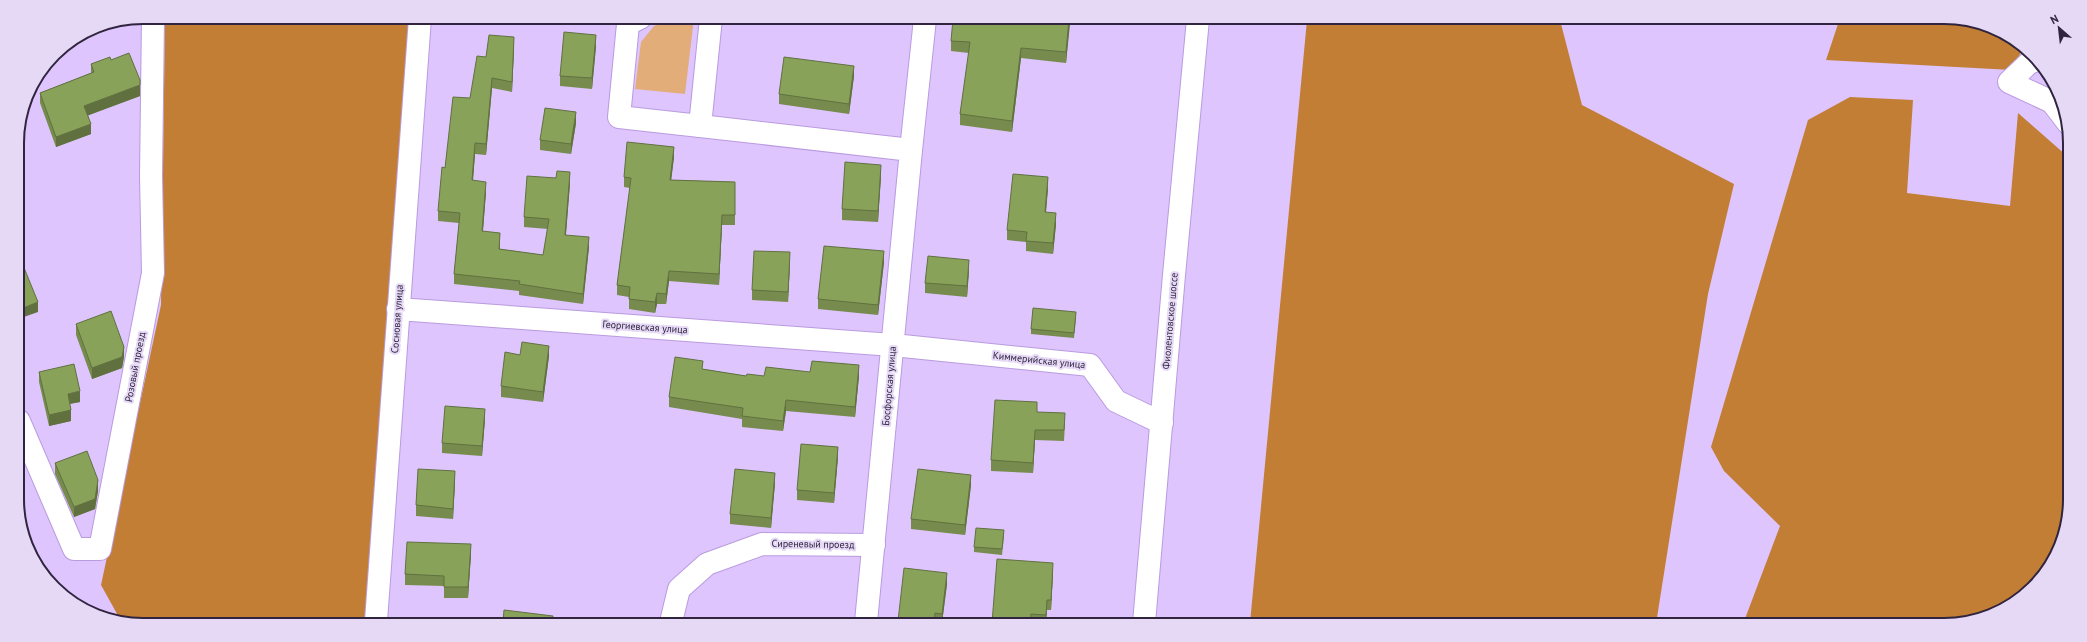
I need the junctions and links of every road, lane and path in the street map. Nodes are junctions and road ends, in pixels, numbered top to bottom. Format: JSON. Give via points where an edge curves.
{"nodes":[{"id":1,"x":153,"y":24,"type":"edge"},
{"id":2,"x":420,"y":24,"type":"edge"},
{"id":3,"x":628,"y":24,"type":"edge"},
{"id":4,"x":710,"y":24,"type":"edge"},
{"id":5,"x":924,"y":24,"type":"edge"},
{"id":6,"x":1198,"y":24,"type":"edge"},
{"id":7,"x":2031,"y":62,"type":"edge"},
{"id":8,"x":2058,"y":110,"type":"edge"},
{"id":9,"x":700,"y":126,"type":"junction"},
{"id":10,"x":911,"y":150,"type":"junction"},
{"id":11,"x":398,"y":308,"type":"junction"},
{"id":12,"x":893,"y":345,"type":"junction"},
{"id":13,"x":1162,"y":423,"type":"junction"},
{"id":14,"x":24,"y":433,"type":"edge"},
{"id":15,"x":874,"y":545,"type":"junction"},
{"id":16,"x":376,"y":618,"type":"edge"},
{"id":17,"x":672,"y":618,"type":"edge"},
{"id":18,"x":866,"y":618,"type":"edge"},
{"id":19,"x":1144,"y":618,"type":"edge"}],
"edges":[{"from":1,"to":14,"type":"street","name":"Розовый проезд","via":[[153,273],[100,549],[74,549]]},
{"from":2,"to":11,"type":"street","name":"Сосновая улица"},
{"from":3,"to":9,"type":"street","via":[[619,117]]},
{"from":4,"to":9,"type":"street"},
{"from":5,"to":10,"type":"street","name":"Босфорская улица"},
{"from":6,"to":13,"type":"street","name":"Фиолентовское шоссе"},
{"from":7,"to":8,"type":"street","via":[[2009,82],[2052,102]]},
{"from":9,"to":10,"type":"street"},
{"from":10,"to":12,"type":"street","name":"Босфорская улица"},
{"from":11,"to":12,"type":"street","name":"Георгиевская улица"},
{"from":11,"to":16,"type":"street","name":"Сосновая улица"},
{"from":12,"to":13,"type":"street","name":"Киммерийская улица","via":[[1090,365],[1116,401]]},
{"from":12,"to":15,"type":"street","name":"Босфорская улица"},
{"from":13,"to":19,"type":"street","name":"Фиолентовское шоссе"},
{"from":15,"to":17,"type":"street","name":"Сиреневый проезд","via":[[762,544],[707,564],[679,589]]},
{"from":15,"to":18,"type":"street","name":"Босфорская улица"}]}
